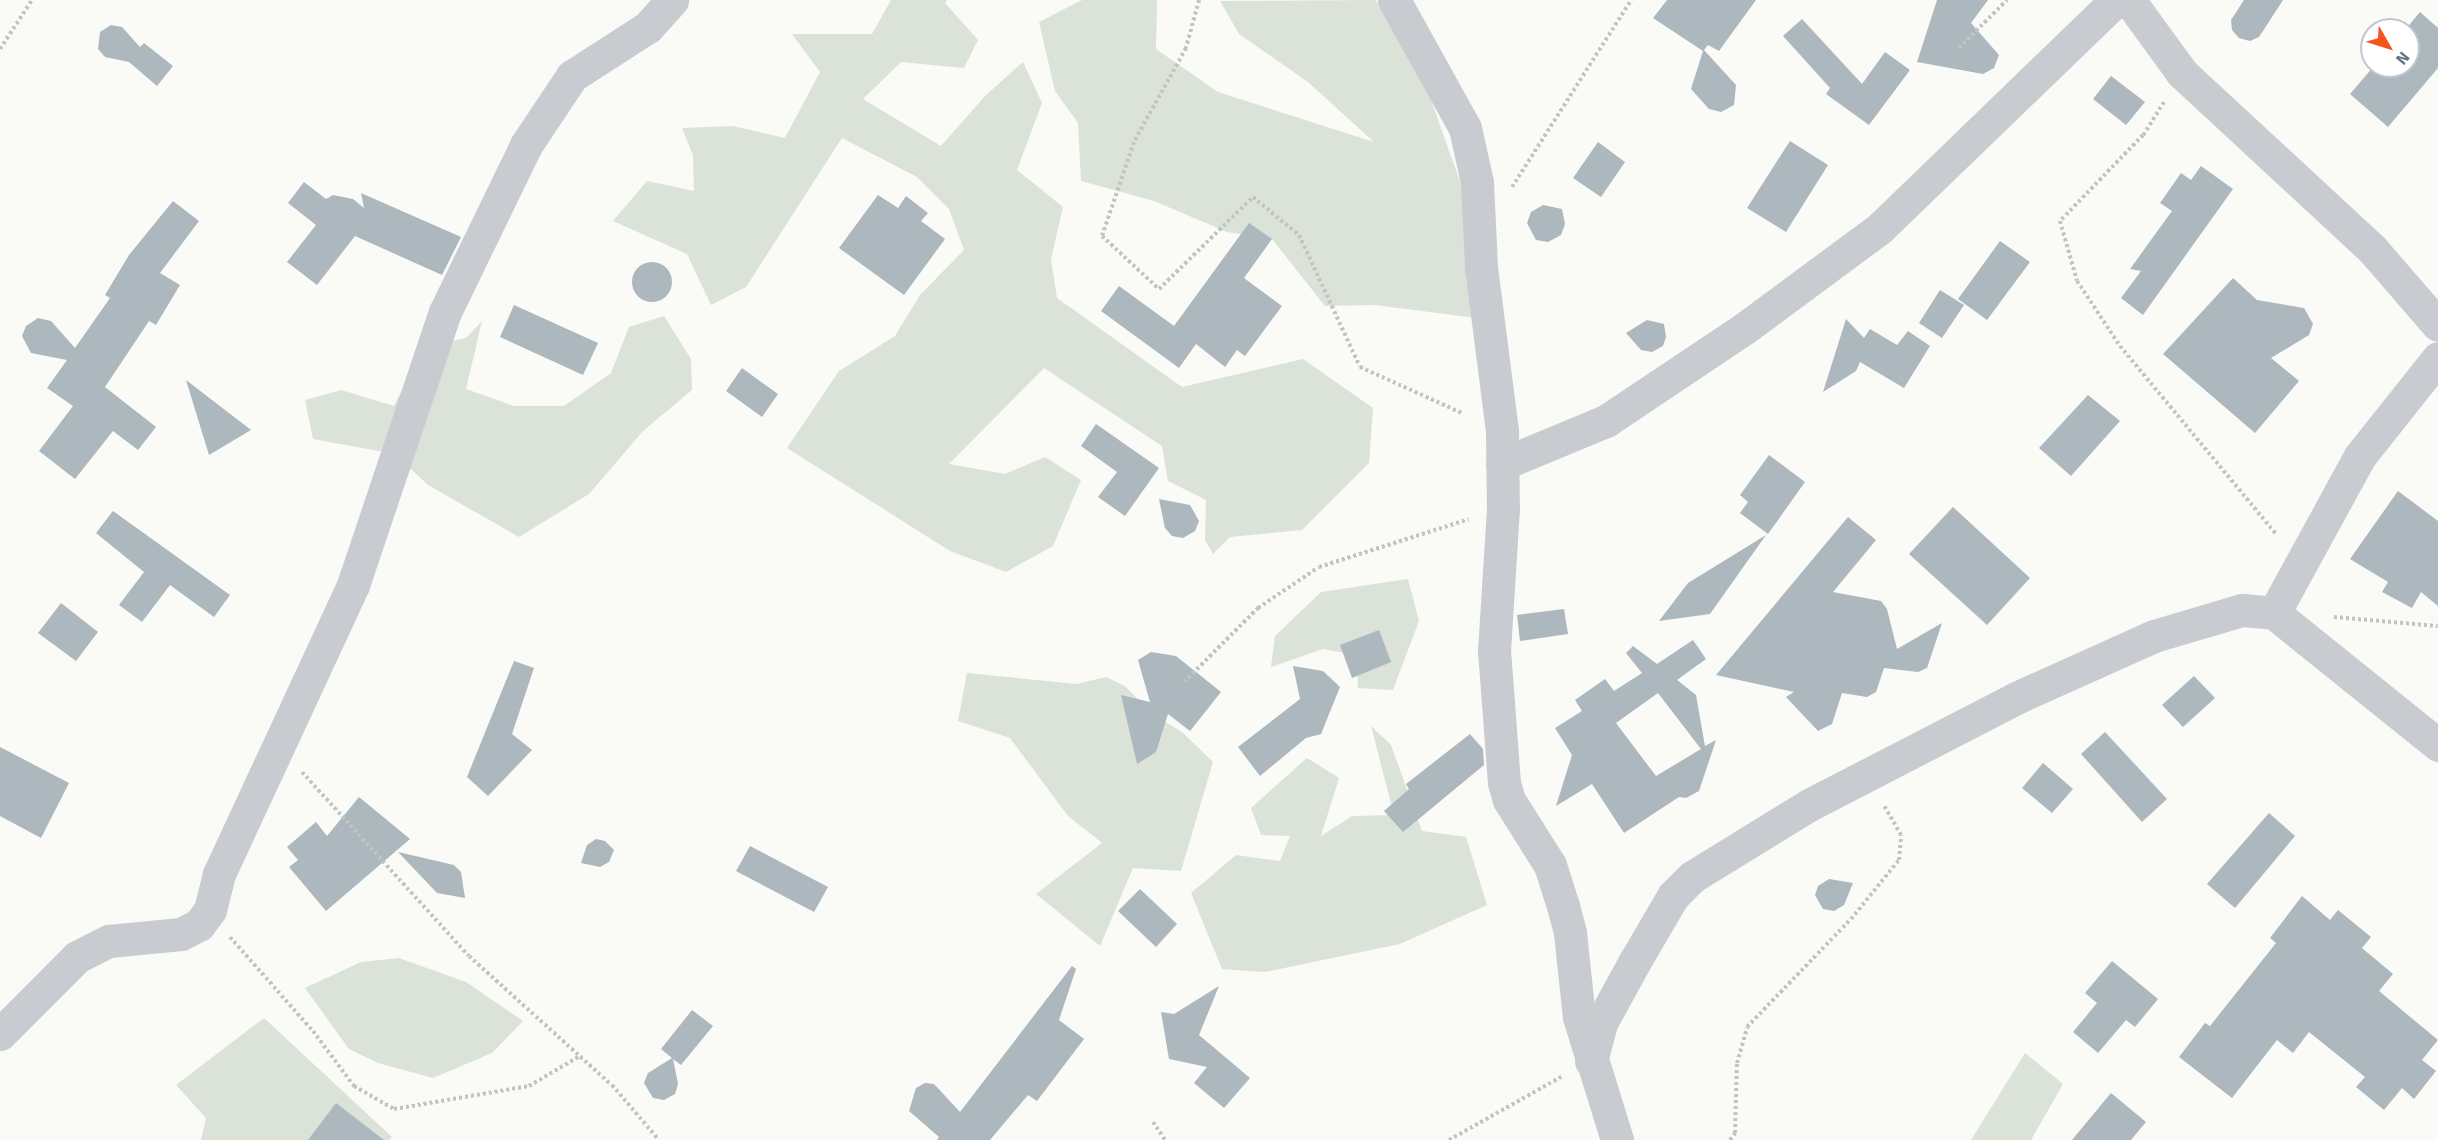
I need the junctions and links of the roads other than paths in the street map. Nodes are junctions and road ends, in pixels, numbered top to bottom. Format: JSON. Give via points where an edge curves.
{"nodes":[{"id":1,"x":672,"y":0,"type":"edge"},
{"id":2,"x":1394,"y":0,"type":"edge"},
{"id":3,"x":2116,"y":0,"type":"edge"},
{"id":4,"x":2129,"y":0,"type":"edge"},
{"id":5,"x":2438,"y":325,"type":"edge"},
{"id":6,"x":2438,"y":358,"type":"edge"},
{"id":7,"x":1502,"y":464,"type":"junction"},
{"id":8,"x":2274,"y":613,"type":"junction"},
{"id":9,"x":2438,"y":745,"type":"edge"},
{"id":10,"x":0,"y":1034,"type":"edge"},
{"id":11,"x":1590,"y":1061,"type":"junction"},
{"id":12,"x":1617,"y":1140,"type":"edge"}],
"edges":[{"from":1,"to":10,"type":"street","via":[[648,27],[572,76],[526,145],[445,312],[353,585],[219,874],[210,910],[199,924],[181,934],[109,941],[77,957]]},
{"from":2,"to":7,"type":"street","via":[[1465,128],[1477,182],[1481,267],[1502,430]]},
{"from":3,"to":7,"type":"street","via":[[1879,229],[1745,328],[1606,421]]},
{"from":4,"to":5,"type":"street","via":[[2182,73],[2373,250]]},
{"from":6,"to":8,"type":"street","via":[[2360,456]]},
{"from":7,"to":11,"type":"street","via":[[1494,650],[1504,783],[1509,800],[1550,865],[1560,896],[1570,933],[1579,1017]]},
{"from":8,"to":9,"type":"street"},
{"from":8,"to":11,"type":"street","via":[[2242,610],[2154,636],[2016,698],[1799,811],[1692,877],[1673,896],[1601,1023]]},
{"from":11,"to":12,"type":"street"}]}
